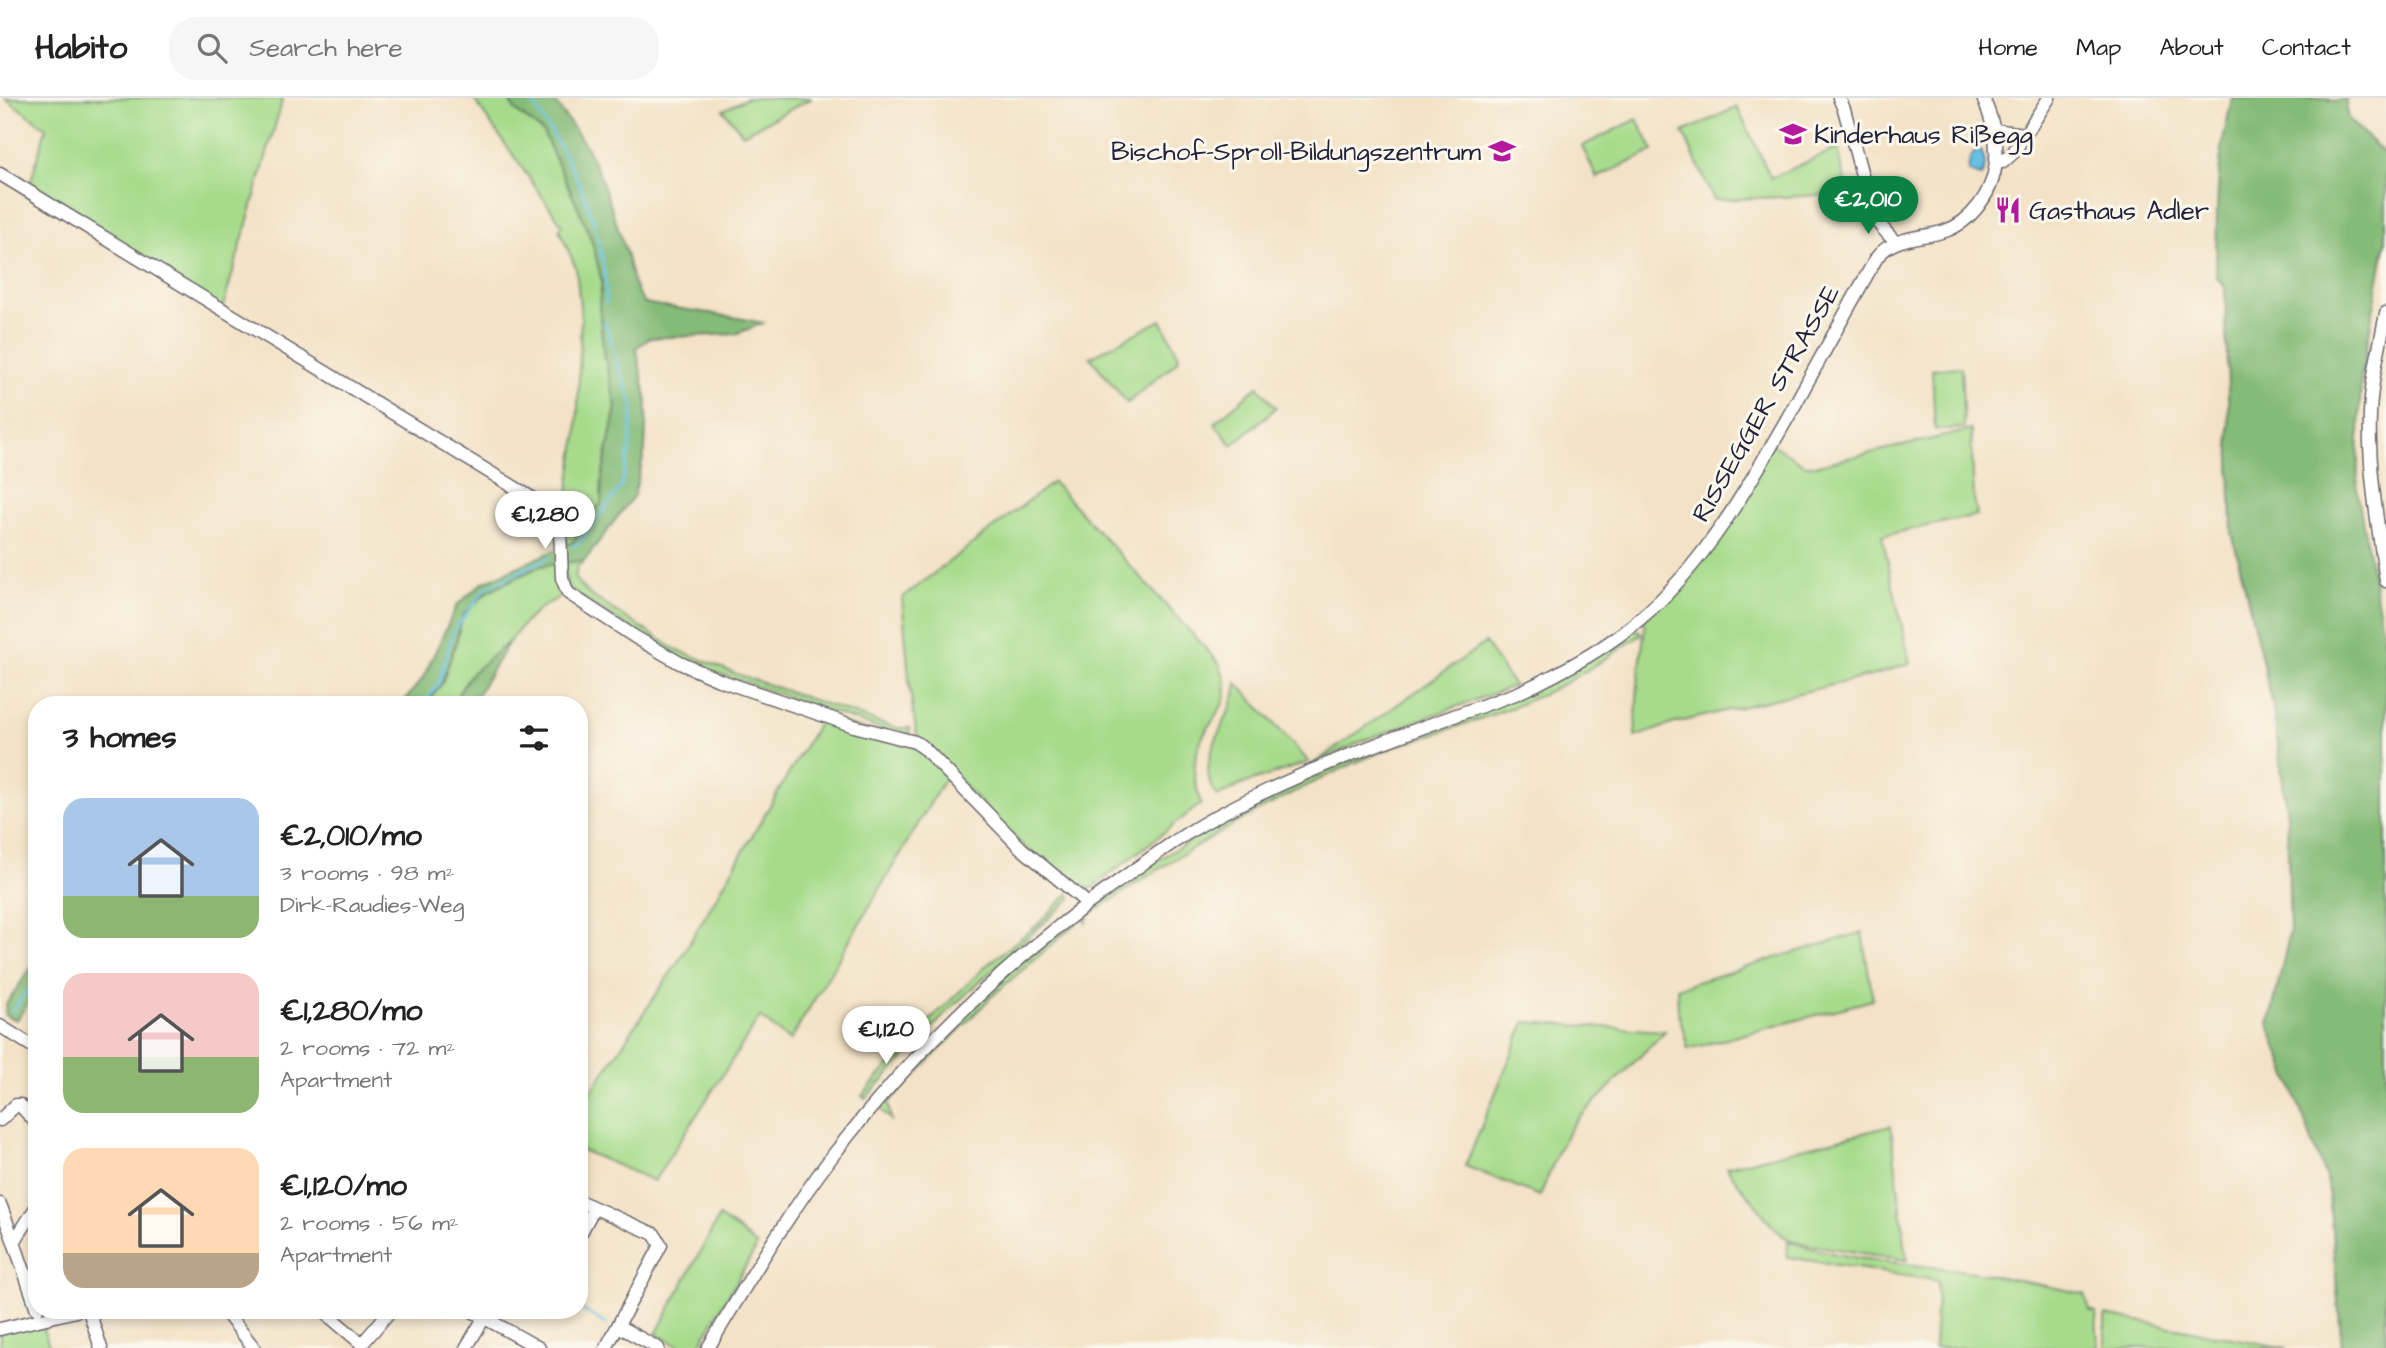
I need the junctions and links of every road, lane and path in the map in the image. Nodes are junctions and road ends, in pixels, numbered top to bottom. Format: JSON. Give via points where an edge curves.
{"nodes":[{"id":1,"x":1839,"y":98,"type":"edge"},
{"id":2,"x":1983,"y":98,"type":"edge"},
{"id":3,"x":2049,"y":98,"type":"edge"},
{"id":4,"x":1994,"y":130,"type":"junction"},
{"id":5,"x":2025,"y":134,"type":"junction"},
{"id":6,"x":1997,"y":162,"type":"junction"},
{"id":7,"x":0,"y":174,"type":"edge"},
{"id":8,"x":1895,"y":242,"type":"junction"},
{"id":9,"x":2386,"y":313,"type":"edge"},
{"id":10,"x":2386,"y":581,"type":"edge"},
{"id":11,"x":1087,"y":903,"type":"junction"},
{"id":12,"x":0,"y":1026,"type":"edge"},
{"id":13,"x":28,"y":1043,"type":"edge"},
{"id":14,"x":28,"y":1114,"type":"edge"},
{"id":15,"x":0,"y":1120,"type":"edge"},
{"id":16,"x":0,"y":1204,"type":"edge"},
{"id":17,"x":588,"y":1205,"type":"edge"},
{"id":18,"x":594,"y":1208,"type":"junction"},
{"id":19,"x":588,"y":1219,"type":"edge"},
{"id":20,"x":28,"y":1220,"type":"edge"},
{"id":21,"x":14,"y":1242,"type":"junction"},
{"id":22,"x":28,"y":1283,"type":"edge"},
{"id":23,"x":28,"y":1317,"type":"edge"},
{"id":24,"x":92,"y":1319,"type":"edge"},
{"id":25,"x":231,"y":1319,"type":"edge"},
{"id":26,"x":332,"y":1319,"type":"edge"},
{"id":27,"x":383,"y":1319,"type":"edge"},
{"id":28,"x":483,"y":1319,"type":"edge"},
{"id":29,"x":486,"y":1319,"type":"edge"},
{"id":30,"x":618,"y":1326,"type":"junction"},
{"id":31,"x":0,"y":1329,"type":"edge"},
{"id":32,"x":101,"y":1348,"type":"edge"},
{"id":33,"x":254,"y":1348,"type":"edge"},
{"id":34,"x":466,"y":1348,"type":"edge"},
{"id":35,"x":539,"y":1348,"type":"edge"},
{"id":36,"x":606,"y":1348,"type":"edge"},
{"id":37,"x":658,"y":1348,"type":"edge"},
{"id":38,"x":708,"y":1348,"type":"edge"}],
"edges":[{"from":1,"to":8,"type":"street","via":[[1872,212]]},
{"from":2,"to":4,"type":"street"},
{"from":3,"to":5,"type":"street"},
{"from":4,"to":5,"type":"street"},
{"from":4,"to":6,"type":"street"},
{"from":5,"to":6,"type":"street","via":[[2009,158]]},
{"from":6,"to":8,"type":"street","via":[[1985,197],[1962,223]]},
{"from":7,"to":11,"type":"street","via":[[550,509],[560,531],[562,578],[568,593],[635,638],[719,680],[924,748],[1021,848]]},
{"from":8,"to":11,"type":"street","name":"RISSEGGER STRASSE","via":[[1877,257],[1720,529],[1687,572],[1626,631],[1518,693],[1371,746],[1214,817]]},
{"from":9,"to":10,"type":"street","via":[[2370,413],[2372,474]]},
{"from":11,"to":38,"type":"street","name":"RISSEGGER STRASSE","via":[[955,1018],[872,1107],[775,1240]]},
{"from":12,"to":13,"type":"street"},
{"from":14,"to":15,"type":"street","via":[[16,1105]]},
{"from":16,"to":21,"type":"street"},
{"from":17,"to":18,"type":"street"},
{"from":18,"to":19,"type":"street"},
{"from":18,"to":30,"type":"street","via":[[654,1234],[661,1245]]},
{"from":20,"to":21,"type":"street"},
{"from":21,"to":22,"type":"street"},
{"from":23,"to":31,"type":"street"},
{"from":24,"to":32,"type":"street"},
{"from":25,"to":33,"type":"street"},
{"from":26,"to":27,"type":"street","via":[[362,1344]]},
{"from":28,"to":34,"type":"street"},
{"from":29,"to":35,"type":"street"},
{"from":30,"to":36,"type":"street"},
{"from":30,"to":37,"type":"street"}]}
